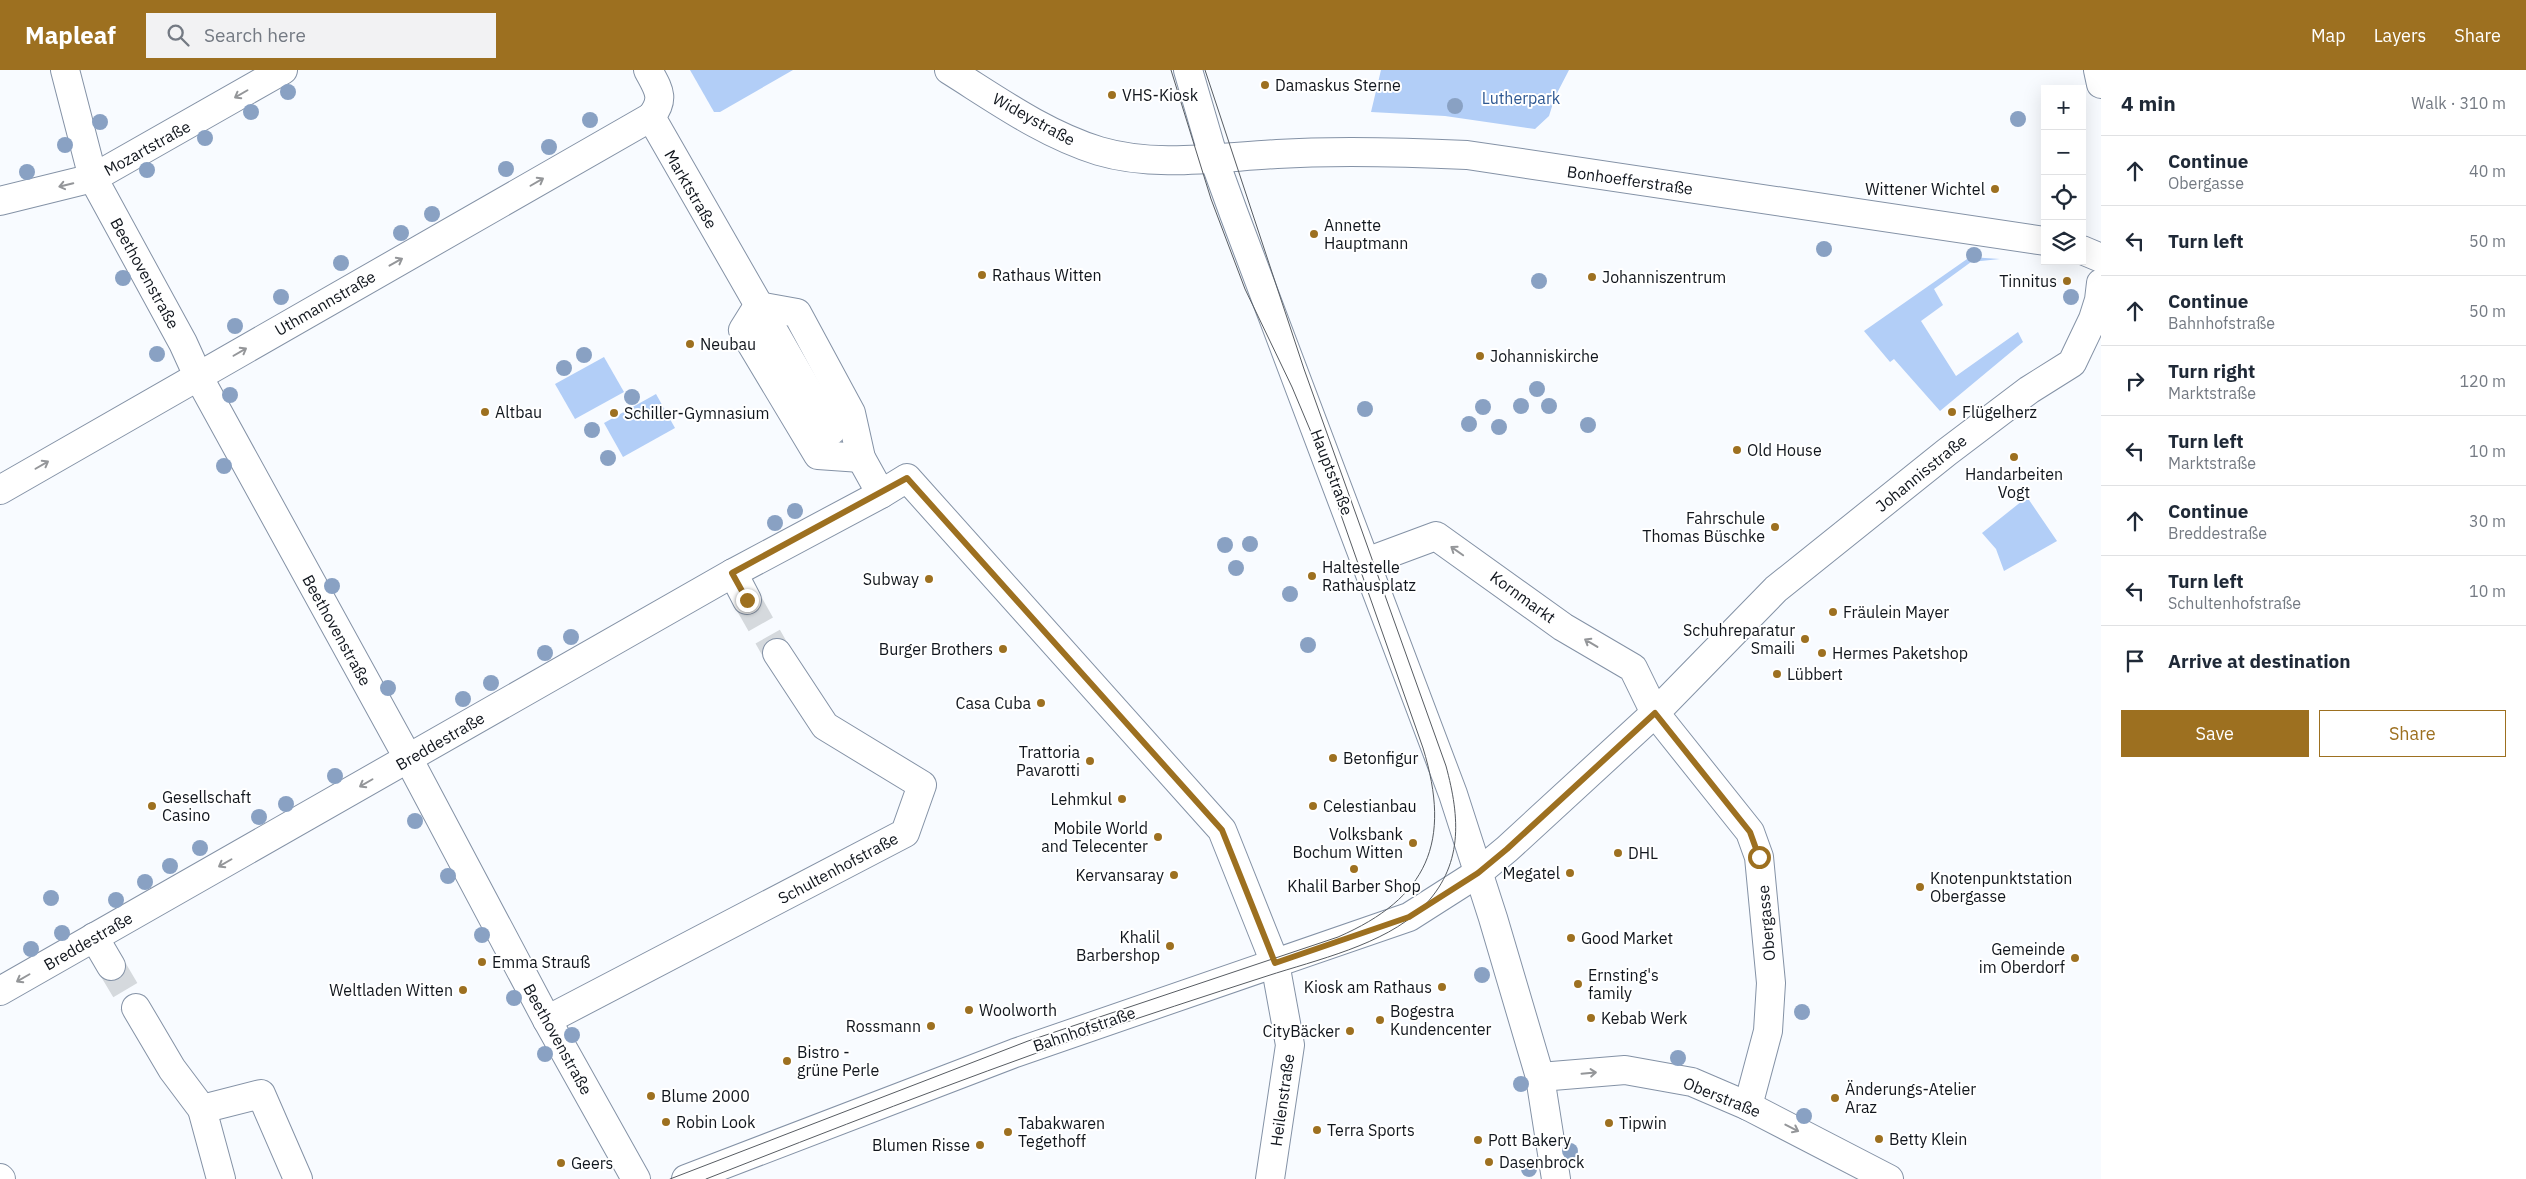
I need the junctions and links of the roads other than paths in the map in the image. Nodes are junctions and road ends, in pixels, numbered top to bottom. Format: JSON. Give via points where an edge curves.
{"nodes":[{"id":1,"x":64,"y":70,"type":"edge"},
{"id":2,"x":283,"y":70,"type":"edge"},
{"id":3,"x":648,"y":70,"type":"edge"},
{"id":4,"x":949,"y":70,"type":"edge"},
{"id":5,"x":1188,"y":70,"type":"edge"},
{"id":6,"x":2098,"y":70,"type":"edge"},
{"id":7,"x":2101,"y":84,"type":"edge"},
{"id":8,"x":650,"y":117,"type":"junction"},
{"id":9,"x":1214,"y":159,"type":"junction"},
{"id":10,"x":93,"y":178,"type":"junction"},
{"id":11,"x":0,"y":201,"type":"edge"},
{"id":12,"x":2041,"y":240,"type":"edge"},
{"id":13,"x":2086,"y":252,"type":"edge"},
{"id":14,"x":2101,"y":258,"type":"edge"},
{"id":15,"x":2101,"y":283,"type":"edge"},
{"id":16,"x":758,"y":306,"type":"junction"},
{"id":17,"x":198,"y":376,"type":"junction"},
{"id":18,"x":832,"y":432,"type":"dead end"},
{"id":19,"x":861,"y":458,"type":"junction"},
{"id":20,"x":0,"y":490,"type":"edge"},
{"id":21,"x":881,"y":494,"type":"junction"},
{"id":22,"x":1366,"y":562,"type":"junction"},
{"id":23,"x":732,"y":573,"type":"junction"},
{"id":24,"x":747,"y":600,"type":"tunnel mouth"},
{"id":25,"x":777,"y":653,"type":"tunnel mouth"},
{"id":26,"x":1655,"y":713,"type":"junction"},
{"id":27,"x":408,"y":758,"type":"junction"},
{"id":28,"x":1478,"y":873,"type":"junction"},
{"id":29,"x":94,"y":937,"type":"junction"},
{"id":30,"x":1275,"y":963,"type":"junction"},
{"id":31,"x":111,"y":966,"type":"tunnel mouth"},
{"id":32,"x":0,"y":991,"type":"edge"},
{"id":33,"x":136,"y":1008,"type":"tunnel mouth"},
{"id":34,"x":547,"y":1020,"type":"junction"},
{"id":35,"x":1540,"y":1077,"type":"junction"},
{"id":36,"x":1748,"y":1106,"type":"junction"},
{"id":37,"x":202,"y":1109,"type":"junction"},
{"id":38,"x":221,"y":1179,"type":"edge"},
{"id":39,"x":298,"y":1179,"type":"edge"},
{"id":40,"x":636,"y":1179,"type":"edge"},
{"id":41,"x":686,"y":1179,"type":"edge"},
{"id":42,"x":1270,"y":1179,"type":"edge"},
{"id":43,"x":1556,"y":1179,"type":"edge"},
{"id":44,"x":1889,"y":1179,"type":"edge"}],
"edges":[{"from":1,"to":10,"type":"street","name":"Beethovenstraße"},
{"from":2,"to":10,"type":"street","name":"Mozartstraße","one_way":true},
{"from":3,"to":8,"type":"street","via":[[660,94],[660,102]]},
{"from":4,"to":9,"type":"street","name":"Wideystraße","via":[[1042,127],[1077,144],[1125,157]]},
{"from":5,"to":9,"type":"street","name":"Hauptstraße"},
{"from":6,"to":7,"type":"street"},
{"from":8,"to":16,"type":"street","name":"Marktstraße"},
{"from":17,"to":8,"type":"street","name":"Uthmannstraße","one_way":true},
{"from":9,"to":12,"type":"street","name":"Bonhoefferstraße","via":[[1288,153],[1467,155]]},
{"from":9,"to":22,"type":"street","name":"Hauptstraße"},
{"from":10,"to":11,"type":"street","name":"Mozartstraße","one_way":true},
{"from":10,"to":17,"type":"street","name":"Beethovenstraße"},
{"from":13,"to":14,"type":"street"},
{"from":15,"to":26,"type":"street","name":"Johannisstraße","via":[[2093,319],[2072,362],[1947,452],[1776,589]]},
{"from":16,"to":18,"type":"street","name":"Marktstraße"},
{"from":16,"to":19,"type":"street","via":[[797,313],[851,413]]},
{"from":16,"to":19,"type":"street","via":[[743,330],[818,455]]},
{"from":20,"to":17,"type":"street","name":"Uthmannstraße","one_way":true},
{"from":17,"to":27,"type":"street","name":"Beethovenstraße"},
{"from":19,"to":21,"type":"street"},
{"from":21,"to":23,"type":"street","name":"Breddestraße"},
{"from":21,"to":30,"type":"street","via":[[907,478],[1222,830]]},
{"from":26,"to":22,"type":"street","name":"Kornmarkt","one_way":true,"via":[[1633,668],[1563,627],[1436,536]]},
{"from":22,"to":28,"type":"street","name":"Hauptstraße","via":[[1453,794]]},
{"from":23,"to":24,"type":"street"},
{"from":23,"to":27,"type":"street","name":"Breddestraße"},
{"from":25,"to":34,"type":"street","name":"Schultenhofstraße","via":[[825,726],[922,786],[905,833]]},
{"from":26,"to":28,"type":"street","name":"Bahnhofstraße"},
{"from":26,"to":36,"type":"street","name":"Obergasse","via":[[1750,832],[1759,857],[1771,983],[1768,1031]]},
{"from":27,"to":29,"type":"street","name":"Breddestraße","one_way":true},
{"from":27,"to":34,"type":"street","name":"Beethovenstraße"},
{"from":28,"to":30,"type":"street","name":"Bahnhofstraße","via":[[1409,917]]},
{"from":28,"to":35,"type":"street","name":"Hauptstraße"},
{"from":29,"to":31,"type":"street"},
{"from":29,"to":32,"type":"street","name":"Breddestraße","one_way":true},
{"from":30,"to":41,"type":"street","name":"Bahnhofstraße","via":[[1015,1054]]},
{"from":30,"to":42,"type":"street","name":"Heilenstraße","via":[[1290,1045]]},
{"from":33,"to":37,"type":"street","via":[[172,1070]]},
{"from":34,"to":40,"type":"street","name":"Beethovenstraße"},
{"from":35,"to":36,"type":"street","name":"Oberstraße","one_way":true,"via":[[1625,1070],[1658,1074],[1692,1082]]},
{"from":35,"to":43,"type":"street","name":"Hauptstraße"},
{"from":36,"to":44,"type":"street","name":"Oberstraße","one_way":true},
{"from":37,"to":38,"type":"street"},
{"from":37,"to":39,"type":"street","via":[[262,1094]]}]}
